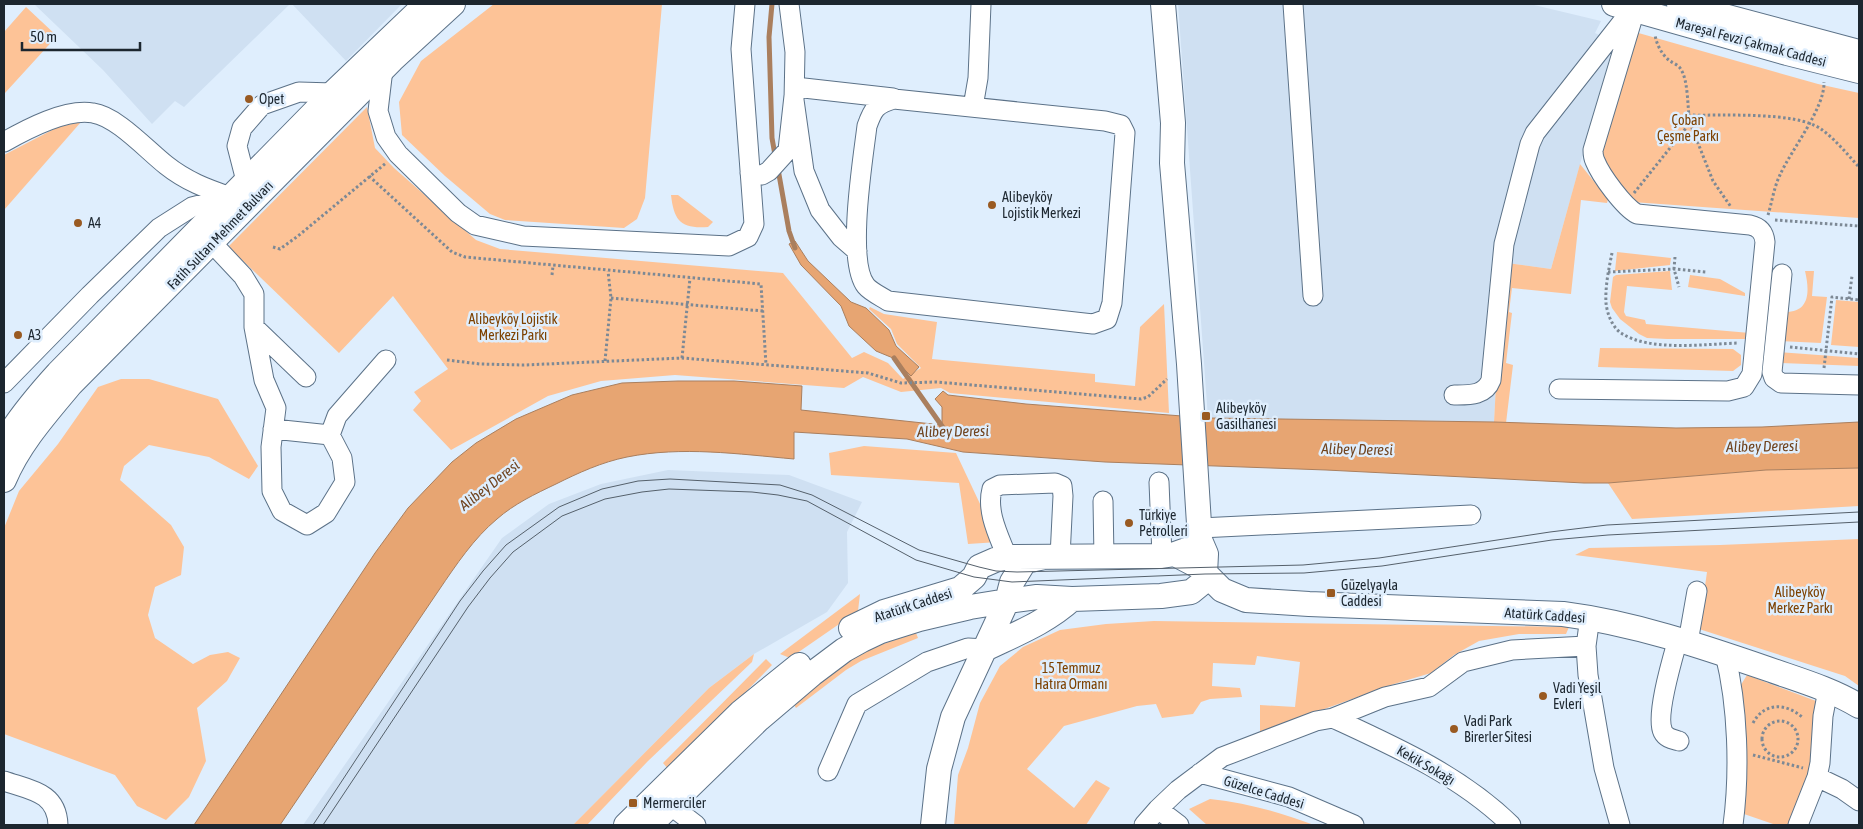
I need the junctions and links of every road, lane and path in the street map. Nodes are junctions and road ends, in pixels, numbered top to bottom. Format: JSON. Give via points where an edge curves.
{"nodes":[{"id":1,"x":426,"y":4,"type":"edge"},
{"id":2,"x":453,"y":4,"type":"edge"},
{"id":3,"x":745,"y":4,"type":"edge"},
{"id":4,"x":789,"y":4,"type":"edge"},
{"id":5,"x":980,"y":4,"type":"edge"},
{"id":6,"x":1150,"y":4,"type":"edge"},
{"id":7,"x":1163,"y":4,"type":"edge"},
{"id":8,"x":1293,"y":4,"type":"edge"},
{"id":9,"x":1679,"y":4,"type":"edge"},
{"id":10,"x":1635,"y":10,"type":"edge"},
{"id":11,"x":1859,"y":52,"type":"edge"},
{"id":12,"x":1824,"y":63,"type":"junction"},
{"id":13,"x":383,"y":69,"type":"junction"},
{"id":14,"x":1859,"y":71,"type":"edge"},
{"id":15,"x":794,"y":88,"type":"junction"},
{"id":16,"x":333,"y":93,"type":"junction"},
{"id":17,"x":894,"y":99,"type":"junction"},
{"id":18,"x":973,"y":107,"type":"junction"},
{"id":19,"x":1688,"y":115,"type":"junction"},
{"id":20,"x":1690,"y":122,"type":"junction"},
{"id":21,"x":1809,"y":123,"type":"junction"},
{"id":22,"x":4,"y":142,"type":"edge"},
{"id":23,"x":1172,"y":163,"type":"junction"},
{"id":24,"x":1859,"y":167,"type":"edge"},
{"id":25,"x":760,"y":172,"type":"junction"},
{"id":26,"x":369,"y":176,"type":"dead end"},
{"id":27,"x":238,"y":189,"type":"junction"},
{"id":28,"x":1625,"y":204,"type":"junction"},
{"id":29,"x":1743,"y":224,"type":"junction"},
{"id":30,"x":1859,"y":226,"type":"edge"},
{"id":31,"x":212,"y":243,"type":"junction"},
{"id":32,"x":273,"y":247,"type":"dead end"},
{"id":33,"x":857,"y":251,"type":"junction"},
{"id":34,"x":1612,"y":253,"type":"dead end"},
{"id":35,"x":1675,"y":257,"type":"dead end"},
{"id":36,"x":517,"y":262,"type":"dead end"},
{"id":37,"x":553,"y":266,"type":"dead end"},
{"id":38,"x":516,"y":268,"type":"dead end"},
{"id":39,"x":1674,"y":269,"type":"junction"},
{"id":40,"x":608,"y":271,"type":"dead end"},
{"id":41,"x":1608,"y":272,"type":"junction"},
{"id":42,"x":1706,"y":272,"type":"dead end"},
{"id":43,"x":1782,"y":274,"type":"dead end"},
{"id":44,"x":552,"y":275,"type":"dead end"},
{"id":45,"x":1852,"y":276,"type":"dead end"},
{"id":46,"x":690,"y":278,"type":"dead end"},
{"id":47,"x":755,"y":283,"type":"dead end"},
{"id":48,"x":1679,"y":287,"type":"dead end"},
{"id":49,"x":1313,"y":296,"type":"dead end"},
{"id":50,"x":611,"y":298,"type":"junction"},
{"id":51,"x":1849,"y":298,"type":"junction"},
{"id":52,"x":1859,"y":300,"type":"edge"},
{"id":53,"x":687,"y":305,"type":"junction"},
{"id":54,"x":763,"y":311,"type":"junction"},
{"id":55,"x":254,"y":327,"type":"junction"},
{"id":56,"x":1755,"y":343,"type":"junction"},
{"id":57,"x":1774,"y":346,"type":"junction"},
{"id":58,"x":1825,"y":351,"type":"junction"},
{"id":59,"x":1859,"y":354,"type":"edge"},
{"id":60,"x":682,"y":358,"type":"junction"},
{"id":61,"x":386,"y":360,"type":"dead end"},
{"id":62,"x":447,"y":360,"type":"dead end"},
{"id":63,"x":605,"y":361,"type":"junction"},
{"id":64,"x":766,"y":365,"type":"junction"},
{"id":65,"x":306,"y":377,"type":"dead end"},
{"id":66,"x":1167,"y":379,"type":"dead end"},
{"id":67,"x":4,"y":383,"type":"edge"},
{"id":68,"x":1822,"y":384,"type":"junction"},
{"id":69,"x":1859,"y":384,"type":"edge"},
{"id":70,"x":1558,"y":389,"type":"dead end"},
{"id":71,"x":1454,"y":395,"type":"dead end"},
{"id":72,"x":273,"y":430,"type":"junction"},
{"id":73,"x":330,"y":435,"type":"junction"},
{"id":74,"x":4,"y":443,"type":"edge"},
{"id":75,"x":4,"y":480,"type":"edge"},
{"id":76,"x":1159,"y":482,"type":"dead end"},
{"id":77,"x":1103,"y":500,"type":"dead end"},
{"id":78,"x":1471,"y":515,"type":"dead end"},
{"id":79,"x":1200,"y":534,"type":"junction"},
{"id":80,"x":1169,"y":555,"type":"junction"},
{"id":81,"x":1054,"y":557,"type":"junction"},
{"id":82,"x":1104,"y":557,"type":"junction"},
{"id":83,"x":1007,"y":558,"type":"junction"},
{"id":84,"x":1205,"y":574,"type":"junction"},
{"id":85,"x":1697,"y":591,"type":"dead end"},
{"id":86,"x":1161,"y":596,"type":"junction"},
{"id":87,"x":1072,"y":599,"type":"junction"},
{"id":88,"x":1246,"y":600,"type":"junction"},
{"id":89,"x":1007,"y":601,"type":"junction"},
{"id":90,"x":1590,"y":617,"type":"junction"},
{"id":91,"x":1683,"y":640,"type":"junction"},
{"id":92,"x":1586,"y":646,"type":"junction"},
{"id":93,"x":986,"y":649,"type":"junction"},
{"id":94,"x":1725,"y":654,"type":"junction"},
{"id":95,"x":1828,"y":690,"type":"junction"},
{"id":96,"x":1859,"y":706,"type":"edge"},
{"id":97,"x":1802,"y":717,"type":"dead end"},
{"id":98,"x":1333,"y":718,"type":"junction"},
{"id":99,"x":1750,"y":728,"type":"dead end"},
{"id":100,"x":1679,"y":742,"type":"dead end"},
{"id":101,"x":1745,"y":751,"type":"junction"},
{"id":102,"x":1757,"y":756,"type":"junction"},
{"id":103,"x":1778,"y":759,"type":"junction"},
{"id":104,"x":828,"y":771,"type":"dead end"},
{"id":105,"x":1200,"y":773,"type":"junction"},
{"id":106,"x":1817,"y":774,"type":"junction"},
{"id":107,"x":4,"y":781,"type":"edge"},
{"id":108,"x":1859,"y":801,"type":"edge"},
{"id":109,"x":670,"y":805,"type":"junction"},
{"id":110,"x":1158,"y":809,"type":"junction"},
{"id":111,"x":58,"y":825,"type":"edge"},
{"id":112,"x":626,"y":825,"type":"edge"},
{"id":113,"x":650,"y":825,"type":"edge"},
{"id":114,"x":696,"y":825,"type":"edge"},
{"id":115,"x":933,"y":825,"type":"edge"},
{"id":116,"x":1144,"y":825,"type":"edge"},
{"id":117,"x":1179,"y":825,"type":"edge"},
{"id":118,"x":1354,"y":825,"type":"edge"},
{"id":119,"x":1511,"y":825,"type":"edge"},
{"id":120,"x":1620,"y":825,"type":"edge"},
{"id":121,"x":1733,"y":825,"type":"edge"},
{"id":122,"x":1798,"y":825,"type":"edge"}],
"edges":[{"from":1,"to":16,"type":"main road","name":"Fatih Sultan Mehmet Bulvarı"},
{"from":2,"to":13,"type":"main road","name":"Fatih Sultan Mehmet Bulvarı"},
{"from":3,"to":25,"type":"street","via":[[741,49]]},
{"from":4,"to":15,"type":"street","via":[[795,52]]},
{"from":5,"to":18,"type":"street","via":[[978,78]]},
{"from":6,"to":23,"type":"main road","via":[[1159,107],[1164,143]]},
{"from":7,"to":23,"type":"main road","via":[[1173,123]]},
{"from":8,"to":49,"type":"street"},
{"from":9,"to":11,"type":"main road","name":"Mareşal Fevzi Çakmak Caddesi"},
{"from":10,"to":12,"type":"main road","name":"Mareşal Fevzi Çakmak Caddesi"},
{"from":10,"to":19,"type":"path","via":[[1668,60],[1680,68]]},
{"from":10,"to":28,"type":"street","via":[[1593,150],[1599,169]]},
{"from":10,"to":71,"type":"street","via":[[1535,133],[1504,244],[1491,380],[1486,389],[1478,393]]},
{"from":12,"to":14,"type":"main road","name":"Mareşal Fevzi Çakmak Caddesi"},
{"from":12,"to":21,"type":"path","via":[[1824,89]]},
{"from":13,"to":25,"type":"street","via":[[378,112],[386,137],[398,154],[458,212],[476,225],[523,236],[729,246],[748,237],[754,224]]},
{"from":13,"to":31,"type":"main road","name":"Fatih Sultan Mehmet Bulvarı"},
{"from":15,"to":17,"type":"street"},
{"from":15,"to":25,"type":"street","via":[[788,150]]},
{"from":15,"to":33,"type":"street","via":[[804,171],[820,210],[840,237]]},
{"from":16,"to":27,"type":"main road","name":"Fatih Sultan Mehmet Bulvarı"},
{"from":16,"to":27,"type":"street","via":[[299,92],[262,105],[242,128],[237,146]]},
{"from":17,"to":18,"type":"street"},
{"from":17,"to":33,"type":"street","via":[[879,103],[867,126],[856,231]]},
{"from":18,"to":33,"type":"street","via":[[1122,125],[1113,294],[1107,319],[1093,324],[888,301],[866,286],[858,266]]},
{"from":19,"to":20,"type":"path"},
{"from":19,"to":21,"type":"path","via":[[1791,118]]},
{"from":20,"to":28,"type":"path"},
{"from":20,"to":29,"type":"path","via":[[1713,181]]},
{"from":21,"to":24,"type":"path","via":[[1821,129]]},
{"from":21,"to":30,"type":"path","via":[[1779,176],[1766,220]]},
{"from":22,"to":27,"type":"street","via":[[55,118],[75,112],[94,113],[112,120],[167,166],[200,187]]},
{"from":23,"to":79,"type":"main road"},
{"from":26,"to":32,"type":"path","via":[[298,236],[280,249]]},
{"from":27,"to":67,"type":"street","via":[[192,207],[159,228]]},
{"from":27,"to":74,"type":"main road","name":"Fatih Sultan Mehmet Bulvarı","via":[[58,373],[13,426]]},
{"from":28,"to":29,"type":"street","via":[[1637,214]]},
{"from":29,"to":56,"type":"street","via":[[1756,226],[1766,242]]},
{"from":31,"to":55,"type":"street","via":[[243,276],[254,294]]},
{"from":31,"to":75,"type":"main road","name":"Fatih Sultan Mehmet Bulvarı","via":[[71,384],[31,433]]},
{"from":34,"to":41,"type":"path"},
{"from":35,"to":39,"type":"path"},
{"from":36,"to":38,"type":"path"},
{"from":37,"to":44,"type":"path"},
{"from":39,"to":41,"type":"path"},
{"from":39,"to":42,"type":"path"},
{"from":39,"to":48,"type":"path"},
{"from":40,"to":50,"type":"path"},
{"from":41,"to":56,"type":"path","via":[[1606,302],[1610,318],[1620,333],[1658,345]]},
{"from":43,"to":57,"type":"street"},
{"from":45,"to":51,"type":"path"},
{"from":46,"to":53,"type":"path"},
{"from":47,"to":54,"type":"path","via":[[762,284]]},
{"from":50,"to":53,"type":"path"},
{"from":50,"to":63,"type":"path"},
{"from":51,"to":52,"type":"path"},
{"from":51,"to":58,"type":"path","via":[[1832,297]]},
{"from":53,"to":54,"type":"path"},
{"from":53,"to":60,"type":"path"},
{"from":54,"to":64,"type":"path"},
{"from":55,"to":65,"type":"street"},
{"from":55,"to":72,"type":"street","via":[[264,380],[276,408]]},
{"from":56,"to":70,"type":"street","via":[[1750,380],[1735,390]]},
{"from":57,"to":58,"type":"path"},
{"from":57,"to":68,"type":"street","via":[[1774,378],[1781,382]]},
{"from":58,"to":59,"type":"path"},
{"from":58,"to":68,"type":"path"},
{"from":60,"to":63,"type":"path"},
{"from":60,"to":64,"type":"path"},
{"from":61,"to":73,"type":"street","via":[[336,416]]},
{"from":62,"to":63,"type":"path","via":[[524,365]]},
{"from":64,"to":66,"type":"path","via":[[868,373],[901,383],[936,382],[1141,399],[1148,397]]},
{"from":68,"to":69,"type":"street"},
{"from":72,"to":73,"type":"street"},
{"from":72,"to":73,"type":"street","via":[[272,491],[282,511],[308,525],[326,513],[345,482],[342,458]]},
{"from":76,"to":80,"type":"street"},
{"from":77,"to":82,"type":"street"},
{"from":78,"to":79,"type":"street"},
{"from":79,"to":80,"type":"main road","name":"Atatürk Caddesi","via":[[1192,548]]},
{"from":79,"to":84,"type":"main road","via":[[1206,554]]},
{"from":80,"to":82,"type":"main road","name":"Atatürk Caddesi"},
{"from":80,"to":84,"type":"main road","name":"Atatürk Caddesi","via":[[1198,566]]},
{"from":81,"to":82,"type":"main road","name":"Atatürk Caddesi"},
{"from":81,"to":83,"type":"main road","name":"Atatürk Caddesi"},
{"from":81,"to":83,"type":"street","via":[[1063,496],[1062,486],[1055,483],[1000,485],[992,489],[992,518]]},
{"from":81,"to":89,"type":"main road","via":[[1024,561],[1012,582]]},
{"from":83,"to":112,"type":"main road","name":"Atatürk Caddesi","via":[[979,567],[974,577],[960,589],[884,612],[846,631],[741,712]]},
{"from":84,"to":86,"type":"main road","name":"Atatürk Caddesi","via":[[1202,583],[1191,592]]},
{"from":84,"to":88,"type":"main road","name":"Atatürk Caddesi","via":[[1222,590]]},
{"from":85,"to":91,"type":"street"},
{"from":86,"to":87,"type":"main road","name":"Atatürk Caddesi"},
{"from":86,"to":88,"type":"main road","name":"Atatürk Caddesi","via":[[1200,602]]},
{"from":87,"to":89,"type":"main road","name":"Atatürk Caddesi","via":[[1037,597]]},
{"from":87,"to":93,"type":"main road","via":[[1056,614]]},
{"from":88,"to":90,"type":"main road","name":"Atatürk Caddesi"},
{"from":89,"to":93,"type":"main road"},
{"from":89,"to":109,"type":"main road","name":"Atatürk Caddesi","via":[[918,619],[881,631],[844,650],[759,719]]},
{"from":90,"to":91,"type":"main road","name":"Atatürk Caddesi"},
{"from":90,"to":92,"type":"street"},
{"from":91,"to":94,"type":"main road","name":"Atatürk Caddesi"},
{"from":91,"to":100,"type":"street","via":[[1667,680],[1660,723],[1667,737]]},
{"from":92,"to":98,"type":"street","via":[[1512,650],[1463,662],[1430,687],[1385,697]]},
{"from":92,"to":120,"type":"street","via":[[1604,768]]},
{"from":93,"to":104,"type":"street","via":[[968,648],[927,662],[857,704]]},
{"from":93,"to":115,"type":"main road","via":[[953,717],[939,769]]},
{"from":94,"to":95,"type":"main road","name":"Atatürk Caddesi"},
{"from":94,"to":101,"type":"street"},
{"from":95,"to":96,"type":"main road","name":"Atatürk Caddesi"},
{"from":95,"to":106,"type":"street"},
{"from":97,"to":99,"type":"path","via":[[1794,710],[1777,706],[1760,713]]},
{"from":98,"to":105,"type":"street","via":[[1316,721],[1222,757]]},
{"from":98,"to":119,"type":"street","name":"Kekik Sokağı","via":[[1417,758],[1473,792]]},
{"from":101,"to":102,"type":"path"},
{"from":101,"to":102,"type":"path"},
{"from":101,"to":121,"type":"street"},
{"from":102,"to":103,"type":"path"},
{"from":103,"to":103,"type":"path","via":[[1768,752],[1762,735],[1773,722],[1784,721],[1798,732],[1798,744],[1790,754]]},
{"from":103,"to":106,"type":"path"},
{"from":105,"to":110,"type":"street"},
{"from":105,"to":118,"type":"street","name":"Güzelce Caddesi","via":[[1289,797]]},
{"from":106,"to":108,"type":"street"},
{"from":106,"to":122,"type":"street"},
{"from":107,"to":111,"type":"street","via":[[45,796],[58,815]]},
{"from":109,"to":113,"type":"main road","name":"Atatürk Caddesi"},
{"from":109,"to":114,"type":"street"},
{"from":110,"to":116,"type":"street"},
{"from":110,"to":117,"type":"street"}]}
